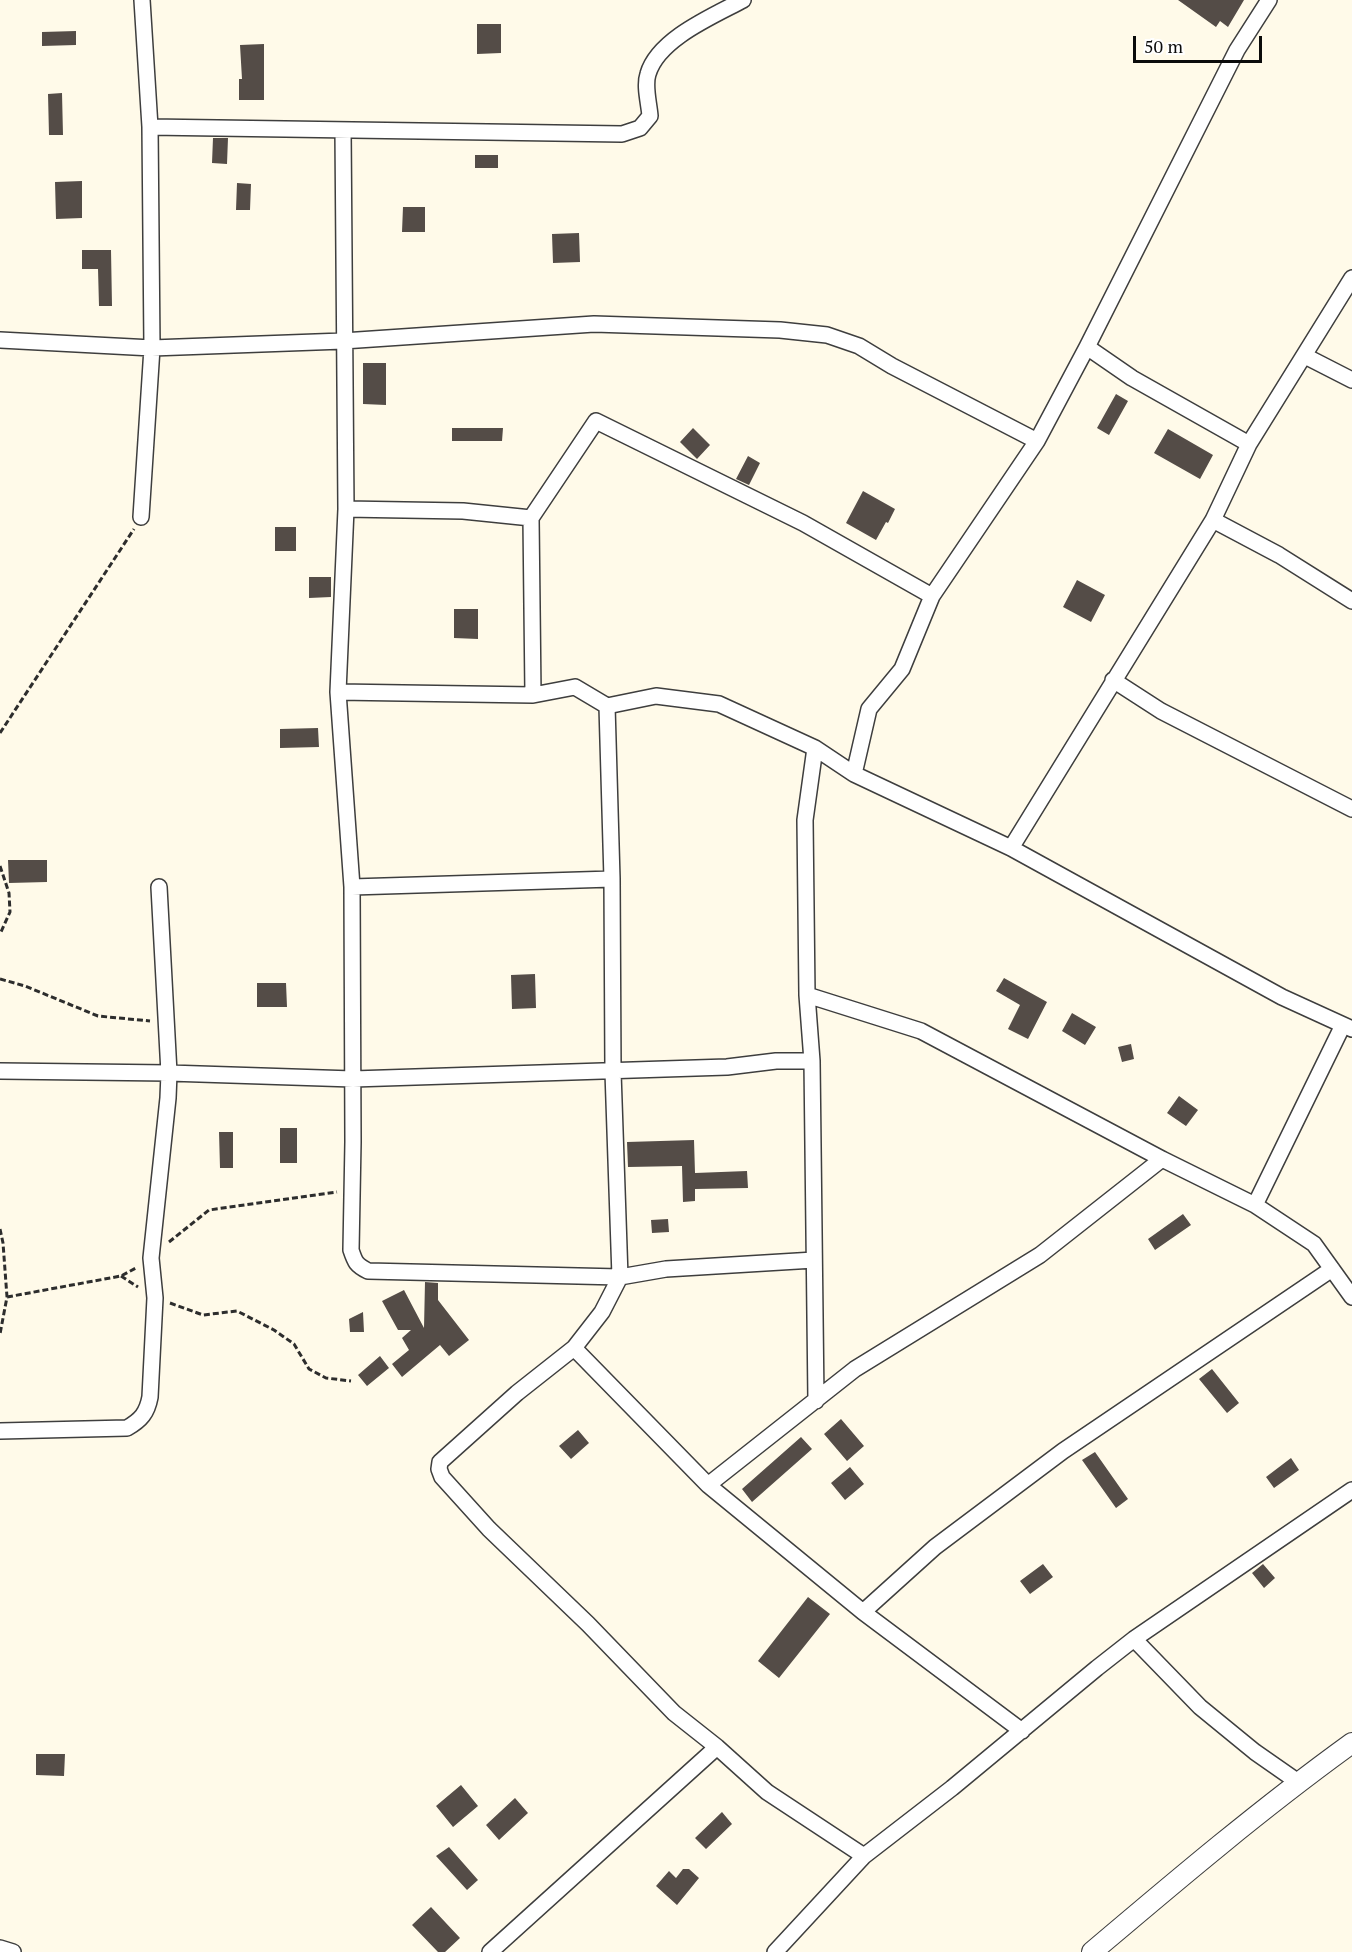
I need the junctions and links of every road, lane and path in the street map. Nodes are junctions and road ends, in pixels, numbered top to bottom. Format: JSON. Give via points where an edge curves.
{"nodes":[{"id":1,"x":142,"y":0,"type":"edge"},
{"id":2,"x":743,"y":0,"type":"edge"},
{"id":3,"x":1269,"y":0,"type":"edge"},
{"id":4,"x":150,"y":127,"type":"junction"},
{"id":5,"x":343,"y":130,"type":"junction"},
{"id":6,"x":1352,"y":278,"type":"edge"},
{"id":7,"x":0,"y":340,"type":"edge"},
{"id":8,"x":343,"y":341,"type":"junction"},
{"id":9,"x":1087,"y":347,"type":"junction"},
{"id":10,"x":152,"y":348,"type":"junction"},
{"id":11,"x":1305,"y":356,"type":"junction"},
{"id":12,"x":1352,"y":380,"type":"edge"},
{"id":13,"x":1037,"y":441,"type":"junction"},
{"id":14,"x":1249,"y":444,"type":"junction"},
{"id":15,"x":346,"y":509,"type":"junction"},
{"id":16,"x":141,"y":518,"type":"joint"},
{"id":17,"x":531,"y":518,"type":"junction"},
{"id":18,"x":1213,"y":520,"type":"junction"},
{"id":19,"x":932,"y":596,"type":"junction"},
{"id":20,"x":1352,"y":601,"type":"edge"},
{"id":21,"x":1113,"y":680,"type":"junction"},
{"id":22,"x":338,"y":692,"type":"junction"},
{"id":23,"x":533,"y":695,"type":"junction"},
{"id":24,"x":607,"y":706,"type":"junction"},
{"id":25,"x":0,"y":733,"type":"edge"},
{"id":26,"x":815,"y":748,"type":"junction"},
{"id":27,"x":854,"y":774,"type":"junction"},
{"id":28,"x":1352,"y":809,"type":"edge"},
{"id":29,"x":1011,"y":848,"type":"junction"},
{"id":30,"x":0,"y":866,"type":"edge"},
{"id":31,"x":612,"y":879,"type":"junction"},
{"id":32,"x":159,"y":887,"type":"dead end"},
{"id":33,"x":352,"y":887,"type":"junction"},
{"id":34,"x":0,"y":934,"type":"edge"},
{"id":35,"x":0,"y":980,"type":"edge"},
{"id":36,"x":807,"y":995,"type":"junction"},
{"id":37,"x":165,"y":1022,"type":"junction"},
{"id":38,"x":1347,"y":1027,"type":"edge"},
{"id":39,"x":812,"y":1061,"type":"junction"},
{"id":40,"x":0,"y":1071,"type":"edge"},
{"id":41,"x":613,"y":1072,"type":"junction"},
{"id":42,"x":169,"y":1073,"type":"junction"},
{"id":43,"x":352,"y":1079,"type":"junction"},
{"id":44,"x":1162,"y":1159,"type":"junction"},
{"id":45,"x":352,"y":1190,"type":"junction"},
{"id":46,"x":1255,"y":1205,"type":"junction"},
{"id":47,"x":0,"y":1229,"type":"edge"},
{"id":48,"x":151,"y":1258,"type":"junction"},
{"id":49,"x":814,"y":1260,"type":"junction"},
{"id":50,"x":1332,"y":1269,"type":"junction"},
{"id":51,"x":122,"y":1276,"type":"junction"},
{"id":52,"x":620,"y":1276,"type":"junction"},
{"id":53,"x":7,"y":1297,"type":"junction"},
{"id":54,"x":1352,"y":1297,"type":"edge"},
{"id":55,"x":155,"y":1298,"type":"junction"},
{"id":56,"x":0,"y":1334,"type":"edge"},
{"id":57,"x":574,"y":1348,"type":"junction"},
{"id":58,"x":351,"y":1381,"type":"dead end"},
{"id":59,"x":816,"y":1401,"type":"junction"},
{"id":60,"x":0,"y":1431,"type":"edge"},
{"id":61,"x":708,"y":1485,"type":"junction"},
{"id":62,"x":1352,"y":1490,"type":"edge"},
{"id":63,"x":863,"y":1612,"type":"junction"},
{"id":64,"x":1134,"y":1639,"type":"junction"},
{"id":65,"x":1022,"y":1731,"type":"junction"},
{"id":66,"x":1352,"y":1743,"type":"edge"},
{"id":67,"x":717,"y":1747,"type":"junction"},
{"id":68,"x":1298,"y":1782,"type":"junction"},
{"id":69,"x":864,"y":1856,"type":"junction"},
{"id":70,"x":0,"y":1948,"type":"edge"},
{"id":71,"x":13,"y":1952,"type":"edge"},
{"id":72,"x":490,"y":1952,"type":"edge"},
{"id":73,"x":775,"y":1952,"type":"edge"},
{"id":74,"x":1092,"y":1952,"type":"edge"}],
"edges":[{"from":1,"to":4,"type":"street"},
{"from":2,"to":5,"type":"street","via":[[681,35],[660,53],[648,74],[650,116],[640,128],[622,134]]},
{"from":3,"to":9,"type":"street","via":[[1237,50]]},
{"from":4,"to":5,"type":"street"},
{"from":4,"to":10,"type":"street"},
{"from":5,"to":8,"type":"street"},
{"from":6,"to":11,"type":"street"},
{"from":7,"to":10,"type":"street"},
{"from":8,"to":10,"type":"street"},
{"from":8,"to":13,"type":"street","via":[[594,324],[826,335],[859,346]]},
{"from":8,"to":15,"type":"street"},
{"from":9,"to":13,"type":"street"},
{"from":9,"to":14,"type":"street","via":[[1132,378]]},
{"from":10,"to":16,"type":"street"},
{"from":11,"to":12,"type":"street"},
{"from":11,"to":14,"type":"street"},
{"from":13,"to":19,"type":"street"},
{"from":14,"to":18,"type":"street"},
{"from":15,"to":17,"type":"street","via":[[463,511]]},
{"from":15,"to":22,"type":"street"},
{"from":16,"to":25,"type":"path"},
{"from":17,"to":19,"type":"street","via":[[596,421],[803,523]]},
{"from":17,"to":23,"type":"street"},
{"from":18,"to":20,"type":"street"},
{"from":18,"to":21,"type":"street"},
{"from":19,"to":27,"type":"street","via":[[902,669],[869,709]]},
{"from":21,"to":28,"type":"street","via":[[1161,711]]},
{"from":21,"to":29,"type":"street"},
{"from":22,"to":23,"type":"street"},
{"from":22,"to":33,"type":"street"},
{"from":23,"to":24,"type":"street","via":[[575,687]]},
{"from":24,"to":26,"type":"street","via":[[656,696],[719,704]]},
{"from":24,"to":31,"type":"street"},
{"from":26,"to":27,"type":"street"},
{"from":26,"to":36,"type":"street","via":[[805,820]]},
{"from":27,"to":29,"type":"street"},
{"from":29,"to":38,"type":"street","via":[[1282,997]]},
{"from":30,"to":34,"type":"path","via":[[9,893],[10,912]]},
{"from":31,"to":33,"type":"street"},
{"from":31,"to":41,"type":"street"},
{"from":32,"to":37,"type":"street"},
{"from":33,"to":43,"type":"street"},
{"from":35,"to":37,"type":"path","via":[[98,1016]]},
{"from":36,"to":39,"type":"street"},
{"from":36,"to":44,"type":"street","via":[[921,1031]]},
{"from":37,"to":42,"type":"street"},
{"from":38,"to":46,"type":"street"},
{"from":39,"to":41,"type":"street"},
{"from":39,"to":49,"type":"street"},
{"from":40,"to":42,"type":"street"},
{"from":41,"to":43,"type":"street"},
{"from":41,"to":52,"type":"street"},
{"from":42,"to":43,"type":"street"},
{"from":42,"to":48,"type":"street"},
{"from":43,"to":45,"type":"street"},
{"from":44,"to":46,"type":"street"},
{"from":44,"to":59,"type":"street","via":[[1040,1255],[855,1368]]},
{"from":45,"to":48,"type":"path","via":[[209,1210]]},
{"from":45,"to":52,"type":"street","via":[[351,1250],[357,1266],[368,1271]]},
{"from":46,"to":50,"type":"street","via":[[1314,1244]]},
{"from":47,"to":53,"type":"path"},
{"from":48,"to":51,"type":"path"},
{"from":48,"to":55,"type":"street"},
{"from":49,"to":52,"type":"street","via":[[666,1269]]},
{"from":49,"to":59,"type":"street"},
{"from":50,"to":54,"type":"street"},
{"from":50,"to":63,"type":"street","via":[[1063,1451],[935,1547]]},
{"from":51,"to":53,"type":"path"},
{"from":51,"to":55,"type":"path"},
{"from":52,"to":57,"type":"street","via":[[602,1312]]},
{"from":53,"to":56,"type":"path"},
{"from":55,"to":58,"type":"path","via":[[203,1315],[237,1311],[294,1344],[309,1369],[326,1378]]},
{"from":55,"to":60,"type":"street","via":[[150,1397],[140,1420],[127,1428]]},
{"from":57,"to":61,"type":"street"},
{"from":57,"to":67,"type":"street","via":[[448,1454],[439,1469],[489,1529],[674,1713]]},
{"from":59,"to":61,"type":"street"},
{"from":61,"to":63,"type":"street"},
{"from":62,"to":64,"type":"street"},
{"from":63,"to":65,"type":"street"},
{"from":64,"to":65,"type":"street"},
{"from":64,"to":68,"type":"street","via":[[1200,1707]]},
{"from":65,"to":69,"type":"street"},
{"from":66,"to":68,"type":"street"},
{"from":67,"to":69,"type":"street","via":[[767,1791]]},
{"from":67,"to":72,"type":"street"},
{"from":68,"to":74,"type":"street"},
{"from":69,"to":73,"type":"street"},
{"from":70,"to":71,"type":"street"}]}
